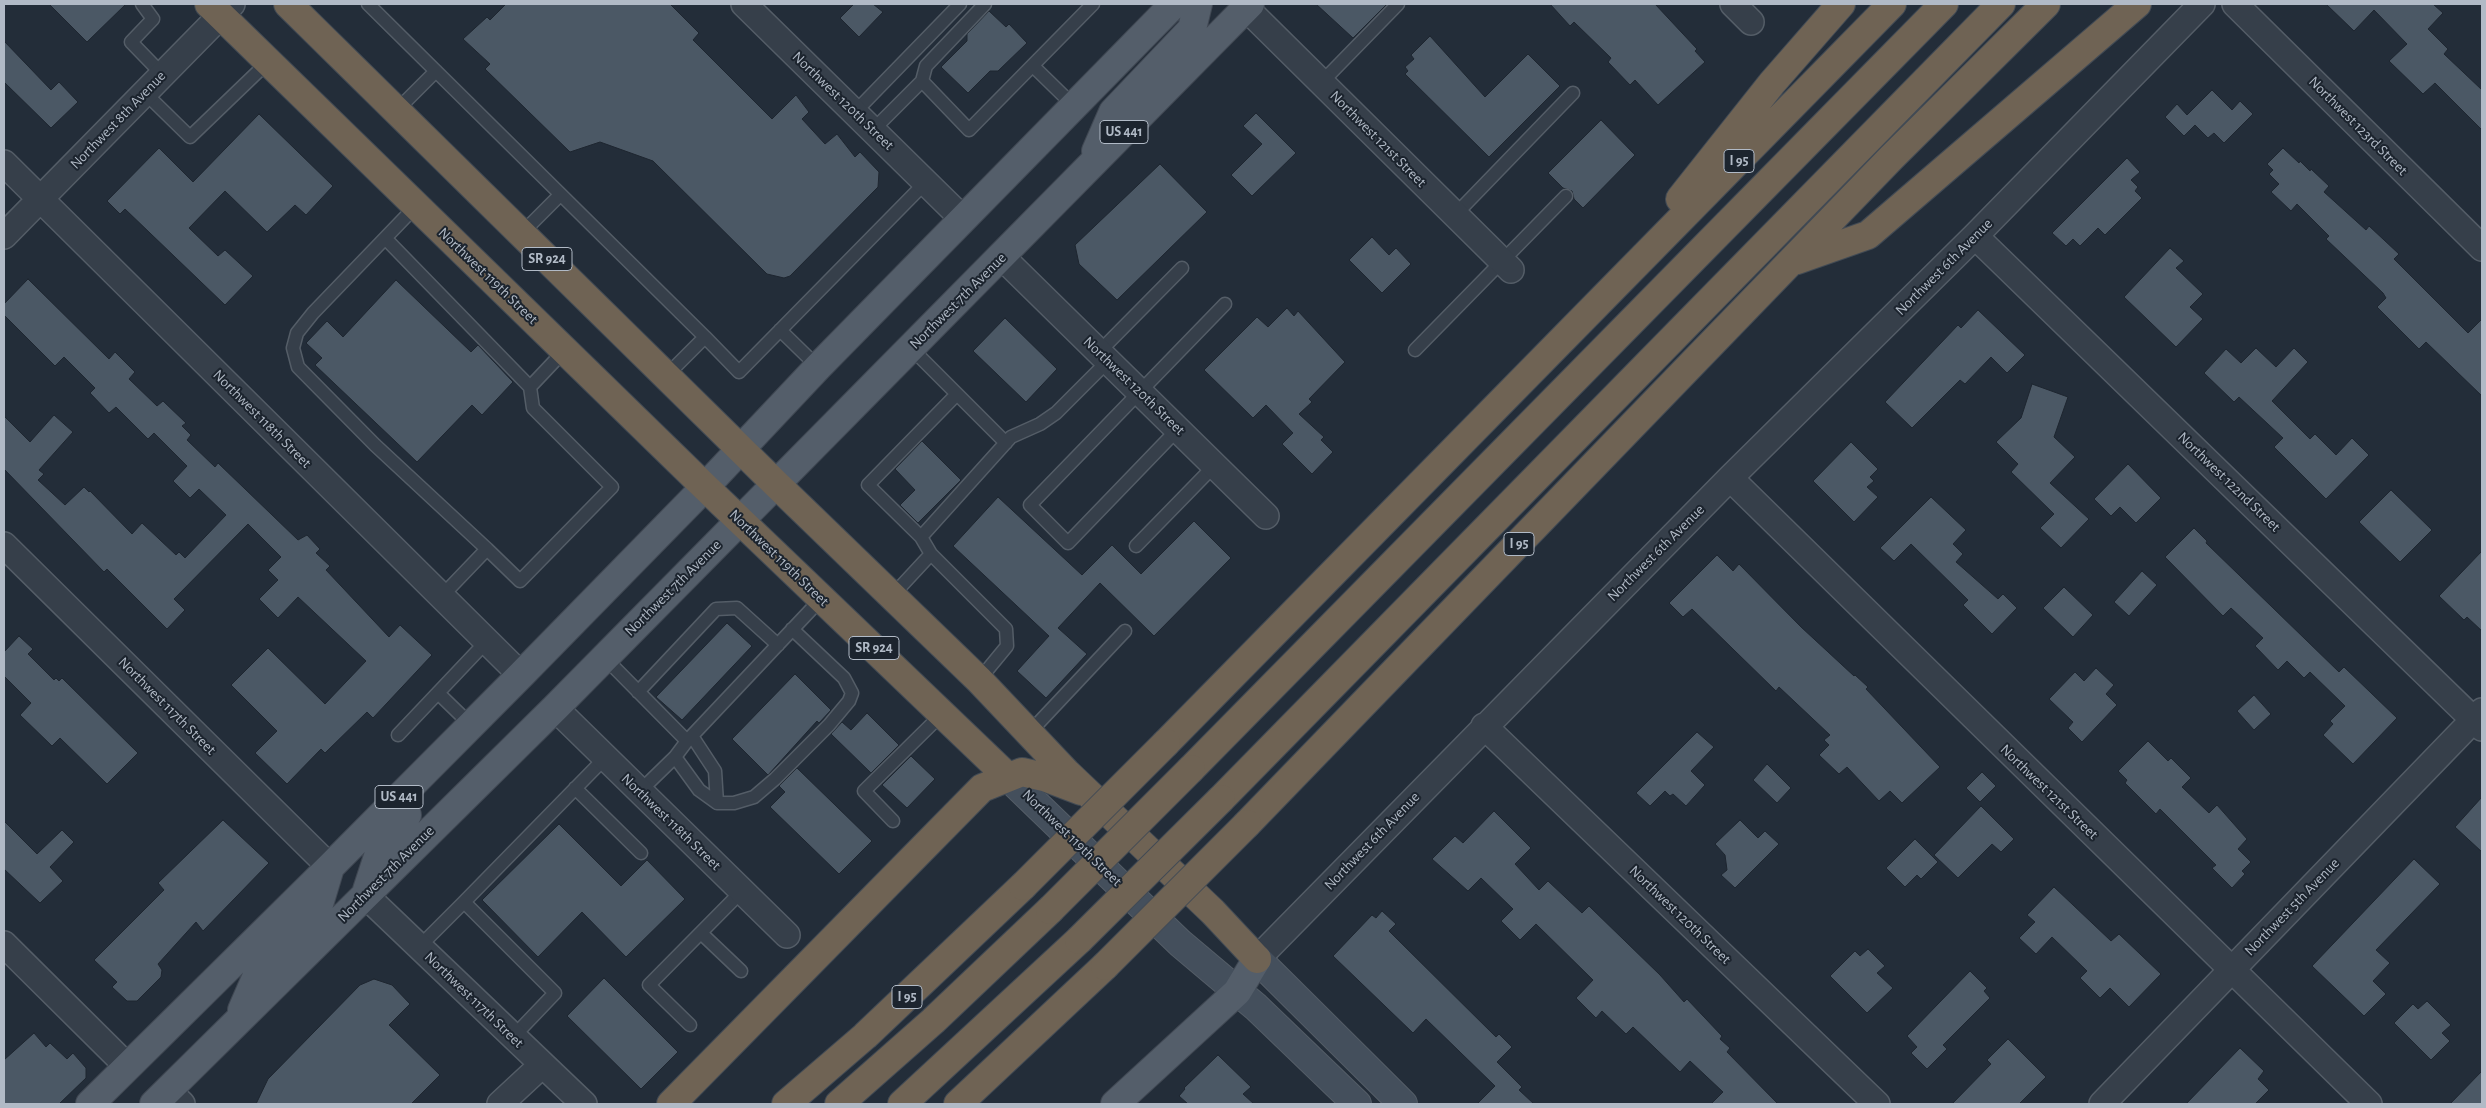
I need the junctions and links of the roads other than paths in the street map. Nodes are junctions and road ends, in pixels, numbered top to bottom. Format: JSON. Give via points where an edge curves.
{"nodes":[{"id":1,"x":142,"y":4,"type":"edge"},
{"id":2,"x":288,"y":4,"type":"edge"},
{"id":3,"x":368,"y":4,"type":"edge"},
{"id":4,"x":744,"y":4,"type":"edge"},
{"id":5,"x":960,"y":4,"type":"edge"},
{"id":6,"x":986,"y":4,"type":"edge"},
{"id":7,"x":1174,"y":4,"type":"edge"},
{"id":8,"x":1198,"y":4,"type":"edge"},
{"id":9,"x":1398,"y":4,"type":"edge"},
{"id":10,"x":1733,"y":4,"type":"edge"},
{"id":11,"x":1841,"y":4,"type":"edge"},
{"id":12,"x":1892,"y":4,"type":"edge"},
{"id":13,"x":1944,"y":4,"type":"edge"},
{"id":14,"x":2001,"y":4,"type":"edge"},
{"id":15,"x":2046,"y":4,"type":"edge"},
{"id":16,"x":2137,"y":4,"type":"edge"},
{"id":17,"x":2202,"y":4,"type":"edge"},
{"id":18,"x":2235,"y":4,"type":"edge"},
{"id":19,"x":1088,"y":5,"type":"edge"},
{"id":20,"x":1248,"y":5,"type":"edge"},
{"id":21,"x":220,"y":8,"type":"edge"},
{"id":22,"x":1751,"y":22,"type":"dead end"},
{"id":23,"x":268,"y":62,"type":"junction"},
{"id":24,"x":1032,"y":66,"type":"junction"},
{"id":25,"x":436,"y":71,"type":"junction"},
{"id":26,"x":162,"y":74,"type":"junction"},
{"id":27,"x":922,"y":82,"type":"junction"},
{"id":28,"x":1321,"y":83,"type":"junction"},
{"id":29,"x":144,"y":92,"type":"junction"},
{"id":30,"x":1573,"y":93,"type":"dead end"},
{"id":31,"x":1074,"y":106,"type":"junction"},
{"id":32,"x":396,"y":111,"type":"junction"},
{"id":33,"x":855,"y":112,"type":"junction"},
{"id":34,"x":873,"y":130,"type":"junction"},
{"id":35,"x":4,"y":163,"type":"edge"},
{"id":36,"x":1090,"y":166,"type":"junction"},
{"id":37,"x":926,"y":182,"type":"junction"},
{"id":38,"x":560,"y":195,"type":"junction"},
{"id":39,"x":1566,"y":196,"type":"dead end"},
{"id":40,"x":41,"y":199,"type":"junction"},
{"id":41,"x":416,"y":206,"type":"junction"},
{"id":42,"x":1454,"y":216,"type":"junction"},
{"id":43,"x":963,"y":219,"type":"junction"},
{"id":44,"x":521,"y":234,"type":"junction"},
{"id":45,"x":4,"y":236,"type":"edge"},
{"id":46,"x":1975,"y":236,"type":"junction"},
{"id":47,"x":385,"y":238,"type":"junction"},
{"id":48,"x":2482,"y":248,"type":"edge"},
{"id":49,"x":1001,"y":256,"type":"junction"},
{"id":50,"x":1791,"y":263,"type":"junction"},
{"id":51,"x":1507,"y":266,"type":"junction"},
{"id":52,"x":1182,"y":268,"type":"dead end"},
{"id":53,"x":1225,"y":304,"type":"dead end"},
{"id":54,"x":1585,"y":317,"type":"junction"},
{"id":55,"x":780,"y":330,"type":"junction"},
{"id":56,"x":705,"y":337,"type":"junction"},
{"id":57,"x":911,"y":348,"type":"junction"},
{"id":58,"x":1416,"y":350,"type":"dead end"},
{"id":59,"x":564,"y":351,"type":"junction"},
{"id":60,"x":1104,"y":356,"type":"junction"},
{"id":61,"x":818,"y":367,"type":"junction"},
{"id":62,"x":666,"y":376,"type":"junction"},
{"id":63,"x":530,"y":387,"type":"junction"},
{"id":64,"x":1140,"y":392,"type":"junction"},
{"id":65,"x":957,"y":394,"type":"junction"},
{"id":66,"x":1178,"y":429,"type":"junction"},
{"id":67,"x":1006,"y":443,"type":"junction"},
{"id":68,"x":741,"y":450,"type":"junction"},
{"id":69,"x":1215,"y":465,"type":"junction"},
{"id":70,"x":1730,"y":478,"type":"junction"},
{"id":71,"x":776,"y":484,"type":"junction"},
{"id":72,"x":705,"y":487,"type":"junction"},
{"id":73,"x":1266,"y":516,"type":"dead end"},
{"id":74,"x":740,"y":521,"type":"junction"},
{"id":75,"x":921,"y":537,"type":"junction"},
{"id":76,"x":4,"y":545,"type":"edge"},
{"id":77,"x":1136,"y":546,"type":"dead end"},
{"id":78,"x":487,"y":548,"type":"junction"},
{"id":79,"x":930,"y":554,"type":"junction"},
{"id":80,"x":892,"y":596,"type":"junction"},
{"id":81,"x":441,"y":597,"type":"junction"},
{"id":82,"x":821,"y":599,"type":"junction"},
{"id":83,"x":792,"y":629,"type":"junction"},
{"id":84,"x":1125,"y":631,"type":"dead end"},
{"id":85,"x":487,"y":642,"type":"junction"},
{"id":86,"x":778,"y":644,"type":"junction"},
{"id":87,"x":605,"y":658,"type":"junction"},
{"id":88,"x":521,"y":675,"type":"junction"},
{"id":89,"x":979,"y":680,"type":"junction"},
{"id":90,"x":638,"y":692,"type":"junction"},
{"id":91,"x":438,"y":693,"type":"junction"},
{"id":92,"x":555,"y":708,"type":"junction"},
{"id":93,"x":942,"y":714,"type":"junction"},
{"id":94,"x":2479,"y":719,"type":"edge"},
{"id":95,"x":471,"y":725,"type":"junction"},
{"id":96,"x":1484,"y":726,"type":"junction"},
{"id":97,"x":1030,"y":732,"type":"junction"},
{"id":98,"x":398,"y":735,"type":"dead end"},
{"id":99,"x":690,"y":738,"type":"junction"},
{"id":100,"x":675,"y":757,"type":"junction"},
{"id":101,"x":605,"y":758,"type":"junction"},
{"id":102,"x":1007,"y":776,"type":"junction"},
{"id":103,"x":576,"y":788,"type":"junction"},
{"id":104,"x":639,"y":792,"type":"junction"},
{"id":105,"x":1091,"y":795,"type":"junction"},
{"id":106,"x":717,"y":803,"type":"junction"},
{"id":107,"x":893,"y":821,"type":"dead end"},
{"id":108,"x":641,"y":853,"type":"dead end"},
{"id":109,"x":330,"y":868,"type":"junction"},
{"id":110,"x":742,"y":891,"type":"junction"},
{"id":111,"x":365,"y":895,"type":"junction"},
{"id":112,"x":464,"y":902,"type":"junction"},
{"id":113,"x":701,"y":933,"type":"junction"},
{"id":114,"x":787,"y":934,"type":"dead end"},
{"id":115,"x":4,"y":944,"type":"edge"},
{"id":116,"x":418,"y":947,"type":"junction"},
{"id":117,"x":1257,"y":959,"type":"junction"},
{"id":118,"x":2231,"y":970,"type":"junction"},
{"id":119,"x":741,"y":971,"type":"dead end"},
{"id":120,"x":1237,"y":992,"type":"junction"},
{"id":121,"x":235,"y":1025,"type":"junction"},
{"id":122,"x":690,"y":1025,"type":"dead end"},
{"id":123,"x":513,"y":1037,"type":"junction"},
{"id":124,"x":542,"y":1064,"type":"junction"},
{"id":125,"x":127,"y":1066,"type":"junction"},
{"id":126,"x":168,"y":1100,"type":"edge"},
{"id":127,"x":90,"y":1104,"type":"edge"},
{"id":128,"x":500,"y":1104,"type":"edge"},
{"id":129,"x":584,"y":1104,"type":"edge"},
{"id":130,"x":671,"y":1104,"type":"edge"},
{"id":131,"x":786,"y":1104,"type":"edge"},
{"id":132,"x":839,"y":1104,"type":"edge"},
{"id":133,"x":902,"y":1104,"type":"edge"},
{"id":134,"x":958,"y":1104,"type":"edge"},
{"id":135,"x":1115,"y":1104,"type":"edge"},
{"id":136,"x":1357,"y":1104,"type":"edge"},
{"id":137,"x":1403,"y":1104,"type":"edge"},
{"id":138,"x":1877,"y":1104,"type":"edge"},
{"id":139,"x":2102,"y":1104,"type":"edge"},
{"id":140,"x":2369,"y":1104,"type":"edge"}],
"edges":[{"from":1,"to":26,"type":"lane","via":[[153,19],[131,42]]},
{"from":2,"to":32,"type":"highway","number":"SR 924"},
{"from":3,"to":25,"type":"lane"},
{"from":4,"to":33,"type":"street","name":"Northwest 120th Street"},
{"from":5,"to":33,"type":"lane"},
{"from":6,"to":27,"type":"lane","via":[[926,66]]},
{"from":7,"to":31,"type":"main road","number":"US 441"},
{"from":8,"to":36,"type":"main road","via":[[1192,29],[1113,112]]},
{"from":9,"to":28,"type":"lane"},
{"from":10,"to":22,"type":"street"},
{"from":11,"to":54,"type":"highway","via":[[1772,83]]},
{"from":12,"to":54,"type":"highway","number":"I 95"},
{"from":13,"to":132,"type":"highway","bridge":true,"via":[[1050,910],[933,1021]]},
{"from":14,"to":133,"type":"highway","bridge":true,"via":[[1221,799],[1079,940]]},
{"from":15,"to":50,"type":"highway","number":"I 95"},
{"from":16,"to":50,"type":"highway","via":[[1868,235]]},
{"from":17,"to":46,"type":"street","name":"Northwest 6th Avenue"},
{"from":18,"to":48,"type":"street","name":"Northwest 123rd Street"},
{"from":19,"to":24,"type":"lane"},
{"from":20,"to":28,"type":"street","name":"Northwest 121st Street"},
{"from":20,"to":36,"type":"main road","name":"Northwest 7th Avenue","number":"US 441"},
{"from":21,"to":23,"type":"highway","name":"Northwest 119th Street","number":"SR 924"},
{"from":21,"to":26,"type":"street","name":"Northwest 8th Avenue"},
{"from":23,"to":29,"type":"lane","via":[[190,137]]},
{"from":23,"to":41,"type":"highway","name":"Northwest 119th Street","number":"SR 924"},
{"from":24,"to":27,"type":"lane","via":[[969,130]]},
{"from":24,"to":31,"type":"lane"},
{"from":25,"to":32,"type":"lane"},
{"from":25,"to":38,"type":"lane"},
{"from":26,"to":29,"type":"street","name":"Northwest 8th Avenue"},
{"from":27,"to":34,"type":"lane"},
{"from":28,"to":42,"type":"street","name":"Northwest 121st Street"},
{"from":29,"to":40,"type":"street","name":"Northwest 8th Avenue"},
{"from":30,"to":42,"type":"lane"},
{"from":31,"to":43,"type":"main road","number":"US 441"},
{"from":32,"to":44,"type":"highway","number":"SR 924"},
{"from":33,"to":34,"type":"street","name":"Northwest 120th Street"},
{"from":34,"to":37,"type":"street","name":"Northwest 120th Street"},
{"from":35,"to":40,"type":"street","name":"Northwest 118th Street"},
{"from":36,"to":49,"type":"main road","name":"Northwest 7th Avenue","number":"US 441"},
{"from":37,"to":43,"type":"street","name":"Northwest 120th Street"},
{"from":37,"to":55,"type":"lane"},
{"from":38,"to":44,"type":"lane"},
{"from":38,"to":56,"type":"lane"},
{"from":39,"to":51,"type":"lane"},
{"from":40,"to":45,"type":"street","name":"Northwest 8th Avenue"},
{"from":40,"to":81,"type":"street","name":"Northwest 118th Street"},
{"from":41,"to":47,"type":"lane"},
{"from":41,"to":59,"type":"highway","name":"Northwest 119th Street","number":"SR 924"},
{"from":42,"to":51,"type":"street","name":"Northwest 121st Street"},
{"from":43,"to":61,"type":"main road","number":"US 441"},
{"from":44,"to":62,"type":"highway","number":"SR 924"},
{"from":46,"to":70,"type":"street","name":"Northwest 6th Avenue"},
{"from":46,"to":94,"type":"street","name":"Northwest 122nd Street"},
{"from":47,"to":63,"type":"lane"},
{"from":47,"to":78,"type":"lane","via":[[296,333],[293,348],[298,367],[375,445]]},
{"from":49,"to":57,"type":"main road","name":"Northwest 7th Avenue","number":"US 441"},
{"from":49,"to":60,"type":"street","name":"Northwest 120th Street"},
{"from":50,"to":134,"type":"highway","number":"I 95","bridge":true,"via":[[1247,824],[1105,966]]},
{"from":51,"to":58,"type":"lane"},
{"from":52,"to":60,"type":"lane"},
{"from":53,"to":64,"type":"lane"},
{"from":54,"to":131,"type":"highway","number":"I 95","bridge":true,"via":[[1023,886],[865,1036]]},
{"from":55,"to":56,"type":"lane","via":[[739,372]]},
{"from":55,"to":61,"type":"lane"},
{"from":56,"to":62,"type":"lane"},
{"from":57,"to":65,"type":"lane"},
{"from":57,"to":71,"type":"main road","name":"Northwest 7th Avenue","number":"US 441"},
{"from":59,"to":63,"type":"lane"},
{"from":59,"to":72,"type":"highway","name":"Northwest 119th Street","number":"SR 924"},
{"from":60,"to":64,"type":"street","name":"Northwest 120th Street"},
{"from":60,"to":67,"type":"lane","via":[[1056,413]]},
{"from":61,"to":68,"type":"main road","number":"US 441"},
{"from":62,"to":68,"type":"highway","number":"SR 924"},
{"from":63,"to":78,"type":"lane","via":[[533,408],[612,487],[520,580]]},
{"from":64,"to":66,"type":"street","name":"Northwest 120th Street"},
{"from":64,"to":66,"type":"lane","via":[[1030,505],[1068,543]]},
{"from":65,"to":67,"type":"lane"},
{"from":65,"to":75,"type":"lane","via":[[868,485]]},
{"from":66,"to":69,"type":"street","name":"Northwest 120th Street"},
{"from":67,"to":75,"type":"lane"},
{"from":68,"to":71,"type":"highway","number":"SR 924"},
{"from":68,"to":72,"type":"main road","number":"US 441"},
{"from":69,"to":73,"type":"street","name":"Northwest 120th Street"},
{"from":69,"to":77,"type":"lane"},
{"from":70,"to":96,"type":"street","name":"Northwest 6th Avenue"},
{"from":70,"to":118,"type":"street","name":"Northwest 121st Street"},
{"from":71,"to":74,"type":"main road","name":"Northwest 7th Avenue","number":"US 441"},
{"from":71,"to":80,"type":"highway","number":"SR 924"},
{"from":72,"to":74,"type":"highway","name":"Northwest 119th Street","number":"SR 924"},
{"from":72,"to":88,"type":"main road","number":"US 441"},
{"from":74,"to":82,"type":"highway","name":"Northwest 119th Street","number":"SR 924"},
{"from":74,"to":87,"type":"main road","name":"Northwest 7th Avenue","number":"US 441"},
{"from":75,"to":79,"type":"lane"},
{"from":76,"to":109,"type":"street","name":"Northwest 117th Street"},
{"from":78,"to":81,"type":"lane"},
{"from":79,"to":80,"type":"lane"},
{"from":79,"to":89,"type":"lane","via":[[1006,629],[1007,646]]},
{"from":80,"to":89,"type":"highway","number":"SR 924"},
{"from":81,"to":85,"type":"street","name":"Northwest 118th Street"},
{"from":82,"to":83,"type":"lane"},
{"from":82,"to":93,"type":"highway","name":"Northwest 119th Street","number":"SR 924"},
{"from":83,"to":86,"type":"lane"},
{"from":83,"to":106,"type":"lane","via":[[844,678],[852,693],[849,701],[816,739],[754,797],[734,803]]},
{"from":84,"to":97,"type":"lane"},
{"from":85,"to":88,"type":"street","name":"Northwest 118th Street"},
{"from":85,"to":91,"type":"lane"},
{"from":86,"to":90,"type":"lane","via":[[737,608],[716,609]]},
{"from":86,"to":99,"type":"lane"},
{"from":87,"to":90,"type":"lane"},
{"from":87,"to":92,"type":"main road","name":"Northwest 7th Avenue","number":"US 441"},
{"from":88,"to":95,"type":"main road","number":"US 441"},
{"from":89,"to":97,"type":"highway","number":"SR 924"},
{"from":90,"to":99,"type":"lane"},
{"from":91,"to":95,"type":"lane"},
{"from":91,"to":98,"type":"lane"},
{"from":92,"to":101,"type":"street","name":"Northwest 118th Street"},
{"from":92,"to":111,"type":"main road","name":"Northwest 7th Avenue","number":"US 441"},
{"from":93,"to":102,"type":"highway","name":"Northwest 119th Street","number":"SR 924"},
{"from":93,"to":107,"type":"lane","via":[[864,791]]},
{"from":94,"to":118,"type":"street","name":"Northwest 5th Avenue"},
{"from":95,"to":109,"type":"main road","number":"US 441"},
{"from":95,"to":111,"type":"main road","via":[[460,762],[384,838]]},
{"from":96,"to":117,"type":"street","name":"Northwest 6th Avenue"},
{"from":96,"to":138,"type":"street","name":"Northwest 120th Street"},
{"from":97,"to":105,"type":"highway","number":"SR 924"},
{"from":99,"to":100,"type":"lane"},
{"from":99,"to":106,"type":"lane","via":[[716,771]]},
{"from":100,"to":104,"type":"lane"},
{"from":100,"to":106,"type":"lane","via":[[699,790]]},
{"from":101,"to":103,"type":"lane"},
{"from":101,"to":104,"type":"street","name":"Northwest 118th Street"},
{"from":102,"to":105,"type":"highway","via":[[1022,772]]},
{"from":102,"to":120,"type":"main road","name":"Northwest 119th Street","number":"SR 924","via":[[1180,943]]},
{"from":102,"to":130,"type":"highway","via":[[982,788]]},
{"from":103,"to":108,"type":"lane"},
{"from":103,"to":112,"type":"lane"},
{"from":104,"to":110,"type":"street","name":"Northwest 118th Street"},
{"from":105,"to":117,"type":"highway","number":"SR 924","via":[[1213,912]]},
{"from":109,"to":121,"type":"main road","via":[[317,911],[259,971]]},
{"from":109,"to":125,"type":"main road","number":"US 441"},
{"from":110,"to":113,"type":"lane"},
{"from":110,"to":114,"type":"street","name":"Northwest 118th Street"},
{"from":111,"to":116,"type":"street","name":"Northwest 117th Street"},
{"from":111,"to":121,"type":"main road","name":"Northwest 7th Avenue","number":"US 441"},
{"from":112,"to":116,"type":"lane"},
{"from":112,"to":123,"type":"lane","via":[[555,993]]},
{"from":113,"to":119,"type":"lane"},
{"from":113,"to":122,"type":"lane","via":[[649,985]]},
{"from":115,"to":125,"type":"street"},
{"from":116,"to":123,"type":"street","name":"Northwest 117th Street"},
{"from":117,"to":120,"type":"main road","name":"Northwest 6th Avenue"},
{"from":117,"to":137,"type":"main road","number":"SR 924"},
{"from":118,"to":139,"type":"street","name":"Northwest 5th Avenue"},
{"from":118,"to":140,"type":"street","name":"Northwest 121st Street"},
{"from":120,"to":135,"type":"main road","name":"Northwest 6th Avenue"},
{"from":120,"to":136,"type":"main road","name":"Northwest 119th Street","number":"SR 924"},
{"from":121,"to":126,"type":"main road","name":"Northwest 7th Avenue","number":"US 441"},
{"from":123,"to":124,"type":"street","name":"Northwest 117th Street"},
{"from":124,"to":128,"type":"street"},
{"from":124,"to":129,"type":"street","name":"Northwest 117th Street"},
{"from":125,"to":127,"type":"main road","number":"US 441"}]}
